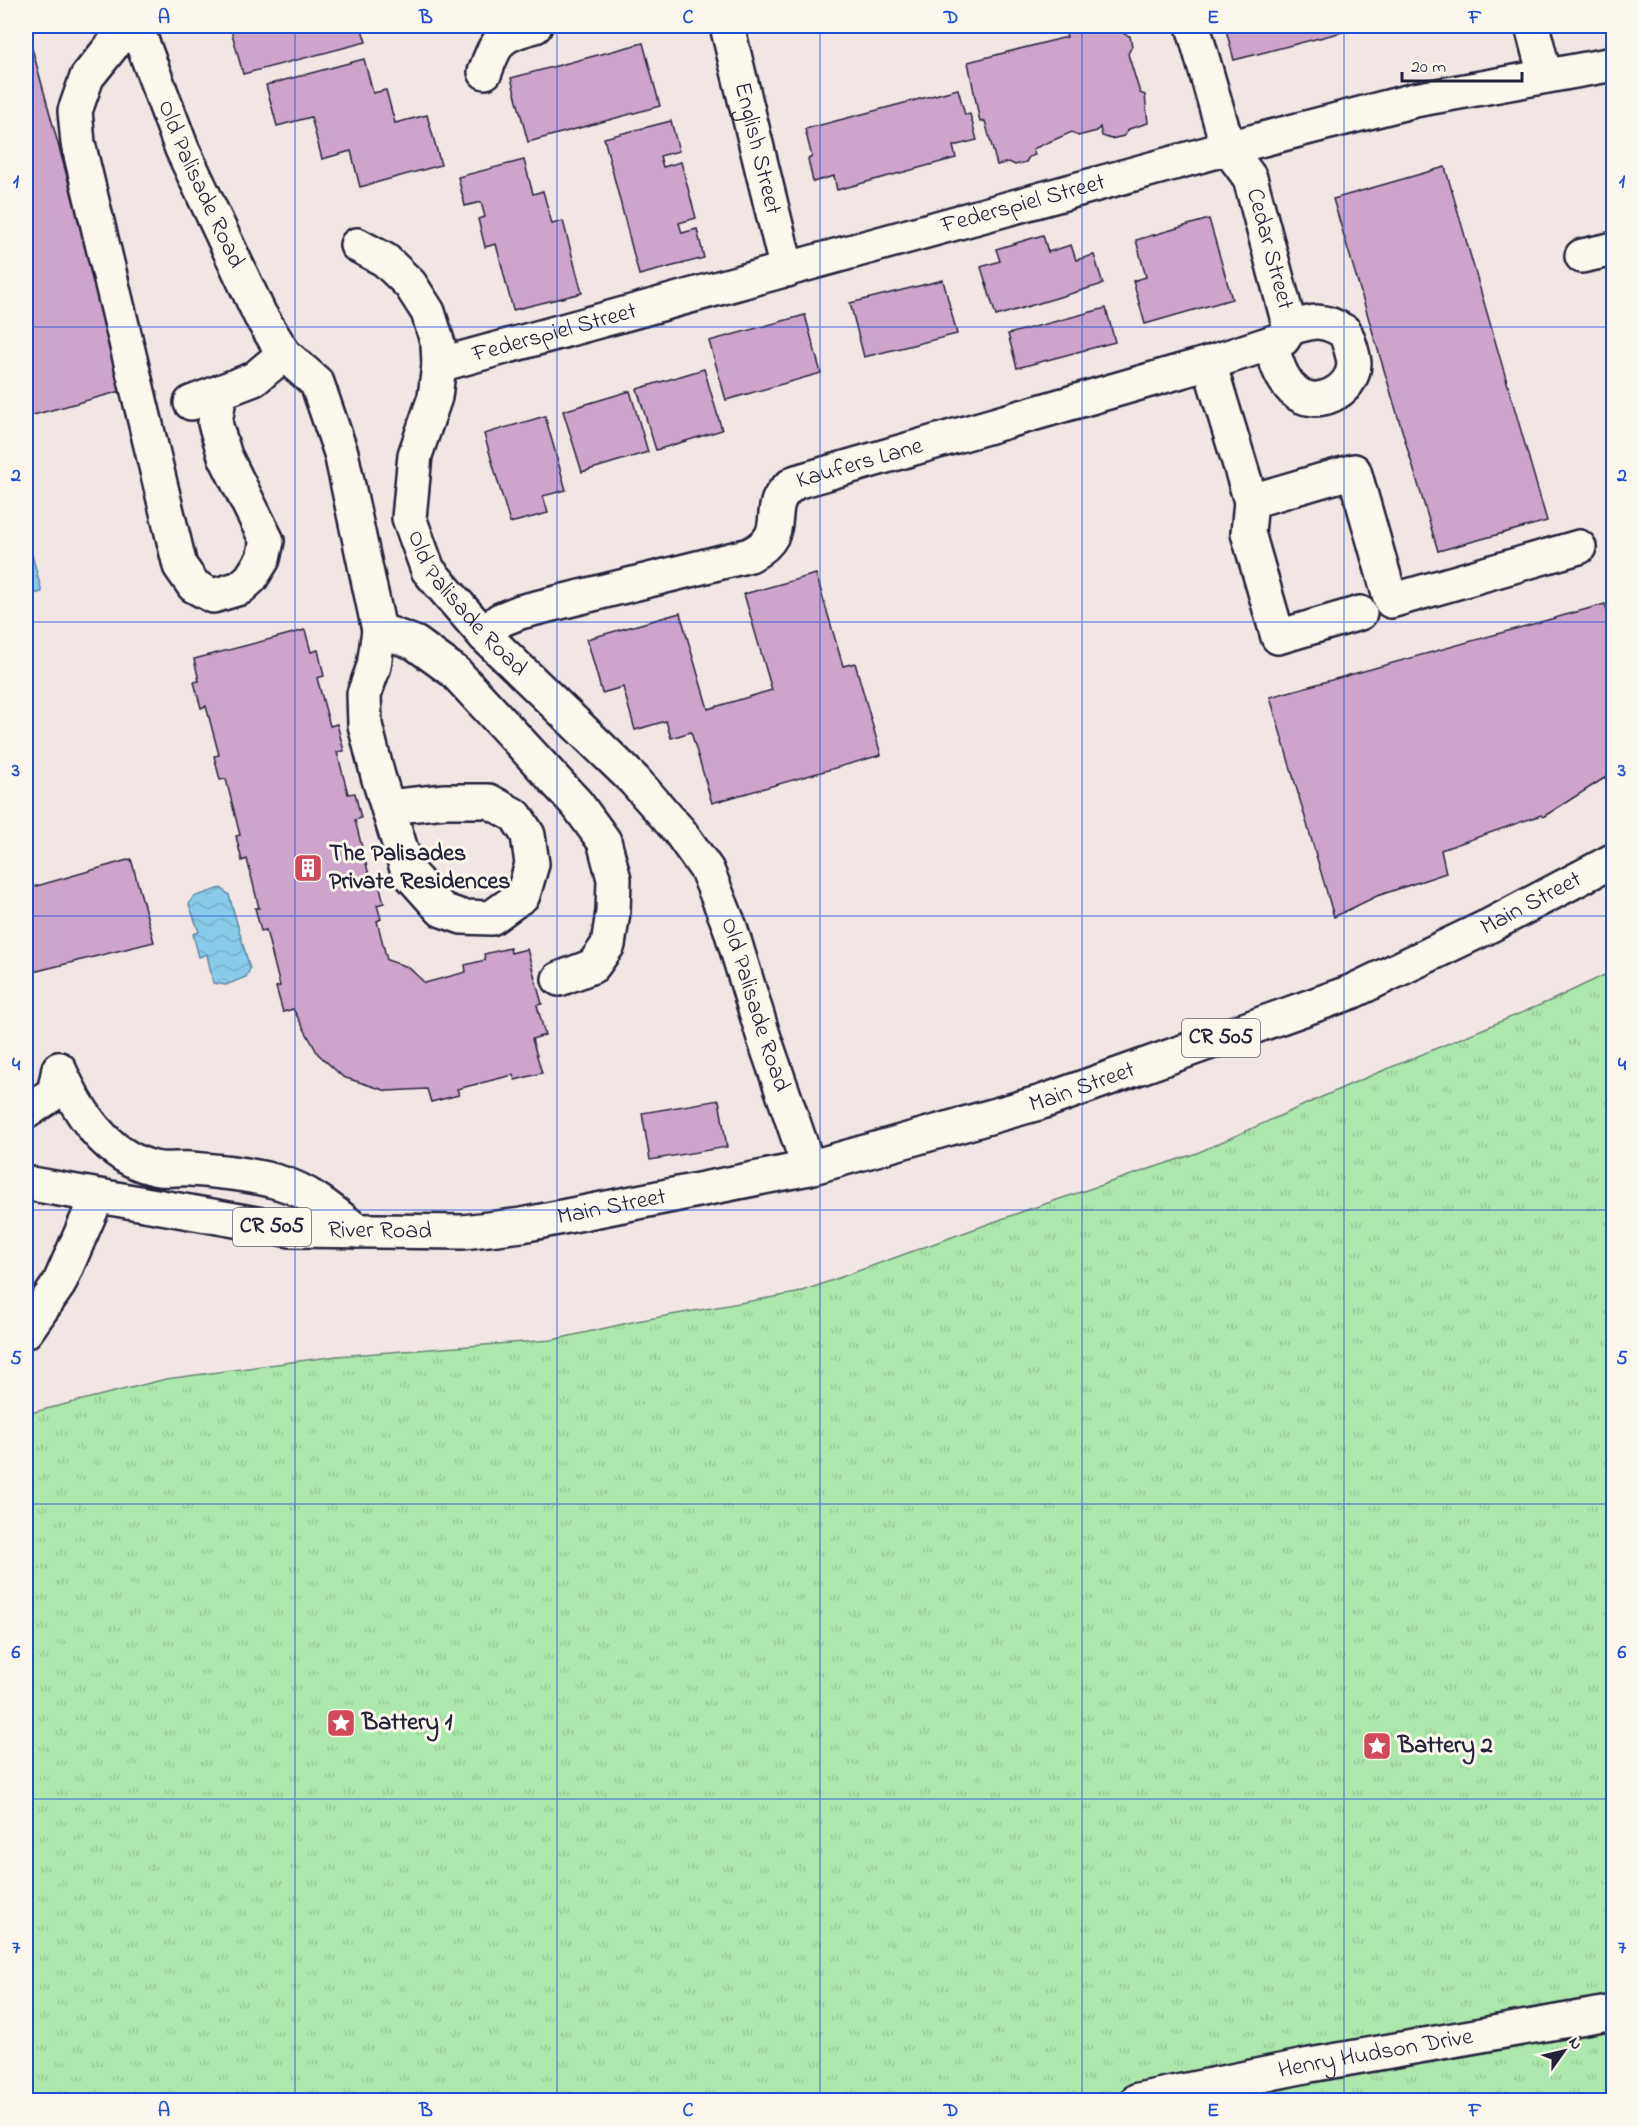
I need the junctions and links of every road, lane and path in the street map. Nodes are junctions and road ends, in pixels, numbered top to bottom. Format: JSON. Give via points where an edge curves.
{"nodes":[{"id":1,"x":128,"y":26,"type":"edge"},
{"id":2,"x":136,"y":26,"type":"edge"},
{"id":3,"x":535,"y":26,"type":"edge"},
{"id":4,"x":727,"y":26,"type":"edge"},
{"id":5,"x":1193,"y":26,"type":"edge"},
{"id":6,"x":1532,"y":26,"type":"edge"},
{"id":7,"x":1614,"y":63,"type":"edge"},
{"id":8,"x":485,"y":72,"type":"dead end"},
{"id":9,"x":1545,"y":76,"type":"junction"},
{"id":10,"x":1228,"y":148,"type":"junction"},
{"id":11,"x":357,"y":245,"type":"dead end"},
{"id":12,"x":1614,"y":249,"type":"edge"},
{"id":13,"x":1582,"y":256,"type":"dead end"},
{"id":14,"x":787,"y":270,"type":"junction"},
{"id":15,"x":1281,"y":337,"type":"joint"},
{"id":16,"x":284,"y":354,"type":"junction"},
{"id":17,"x":1209,"y":363,"type":"junction"},
{"id":18,"x":439,"y":364,"type":"junction"},
{"id":19,"x":1251,"y":501,"type":"junction"},
{"id":20,"x":409,"y":518,"type":"junction"},
{"id":21,"x":357,"y":526,"type":"junction"},
{"id":22,"x":1579,"y":547,"type":"dead end"},
{"id":23,"x":1360,"y":613,"type":"dead end"},
{"id":24,"x":379,"y":630,"type":"junction"},
{"id":25,"x":485,"y":636,"type":"junction"},
{"id":26,"x":388,"y":807,"type":"junction"},
{"id":27,"x":1614,"y":860,"type":"edge"},
{"id":28,"x":559,"y":979,"type":"dead end"},
{"id":29,"x":26,"y":1112,"type":"edge"},
{"id":30,"x":809,"y":1168,"type":"junction"},
{"id":31,"x":26,"y":1183,"type":"edge"},
{"id":32,"x":97,"y":1197,"type":"junction"},
{"id":33,"x":522,"y":1225,"type":"joint"},
{"id":34,"x":357,"y":1231,"type":"junction"},
{"id":35,"x":26,"y":1331,"type":"edge"},
{"id":36,"x":1614,"y":2012,"type":"edge"},
{"id":37,"x":1138,"y":2100,"type":"edge"}],
"edges":[{"from":1,"to":16,"type":"street","via":[[87,77],[75,111],[78,143],[180,566],[195,586],[213,597],[240,588],[251,579],[263,559],[267,541],[241,491],[206,398],[254,379]]},
{"from":2,"to":16,"type":"street","name":"Old Palisade Road","via":[[182,149],[260,315]]},
{"from":3,"to":8,"type":"street","via":[[513,31],[495,44]]},
{"from":4,"to":14,"type":"street","name":"English Street"},
{"from":5,"to":10,"type":"street","name":"Cedar Street"},
{"from":6,"to":9,"type":"street"},
{"from":7,"to":9,"type":"street","name":"Federspiel Street"},
{"from":9,"to":10,"type":"street","name":"Federspiel Street","via":[[1415,100]]},
{"from":10,"to":14,"type":"street","name":"Federspiel Street"},
{"from":10,"to":15,"type":"street","name":"Cedar Street","via":[[1250,178]]},
{"from":11,"to":18,"type":"street","name":"Federspiel Street","via":[[385,260],[410,284],[428,312],[438,344]]},
{"from":12,"to":13,"type":"street"},
{"from":14,"to":18,"type":"street","name":"Federspiel Street"},
{"from":15,"to":17,"type":"street","name":"Kaufers Lane"},
{"from":16,"to":21,"type":"street","name":"Old Palisade Road","via":[[317,383],[341,453]]},
{"from":17,"to":19,"type":"street"},
{"from":17,"to":25,"type":"street","name":"Kaufers Lane","via":[[796,482],[779,497],[775,507],[777,524],[770,542],[750,555],[520,612],[500,620]]},
{"from":18,"to":20,"type":"street","name":"Federspiel Street","via":[[435,397],[415,455]]},
{"from":19,"to":22,"type":"street","via":[[1354,471],[1391,601]]},
{"from":19,"to":23,"type":"street","via":[[1248,533],[1278,637]]},
{"from":20,"to":21,"type":"street","name":"Old Palisade Road"},
{"from":20,"to":25,"type":"street","name":"Old Palisade Road","via":[[428,570]]},
{"from":21,"to":24,"type":"street"},
{"from":24,"to":26,"type":"street","via":[[374,666],[364,694],[365,725]]},
{"from":24,"to":28,"type":"street","via":[[415,643],[455,672],[577,804],[604,841],[614,879],[608,945],[593,966]]},
{"from":25,"to":30,"type":"street","name":"Old Palisade Road","via":[[634,780],[707,870],[730,927]]},
{"from":26,"to":26,"type":"street","via":[[408,872],[442,910],[462,917],[491,918],[523,895],[532,864],[528,835],[516,816],[489,801]]},
{"from":27,"to":30,"type":"street","name":"Main Street","number":"CR 505","via":[[1351,992],[1042,1102]]},
{"from":29,"to":34,"type":"street","via":[[54,1093],[60,1069],[81,1114],[125,1156],[154,1168],[190,1168],[279,1182],[307,1193]]},
{"from":30,"to":33,"type":"street","name":"Main Street","number":"CR 505"},
{"from":31,"to":32,"type":"street","name":"River Road","number":"CR 505"},
{"from":32,"to":34,"type":"street","name":"River Road","number":"CR 505","via":[[291,1230]]},
{"from":32,"to":35,"type":"street","via":[[59,1284]]},
{"from":33,"to":34,"type":"street","name":"River Road","number":"CR 505","via":[[463,1232]]},
{"from":36,"to":37,"type":"street","name":"Henry Hudson Drive"}]}
